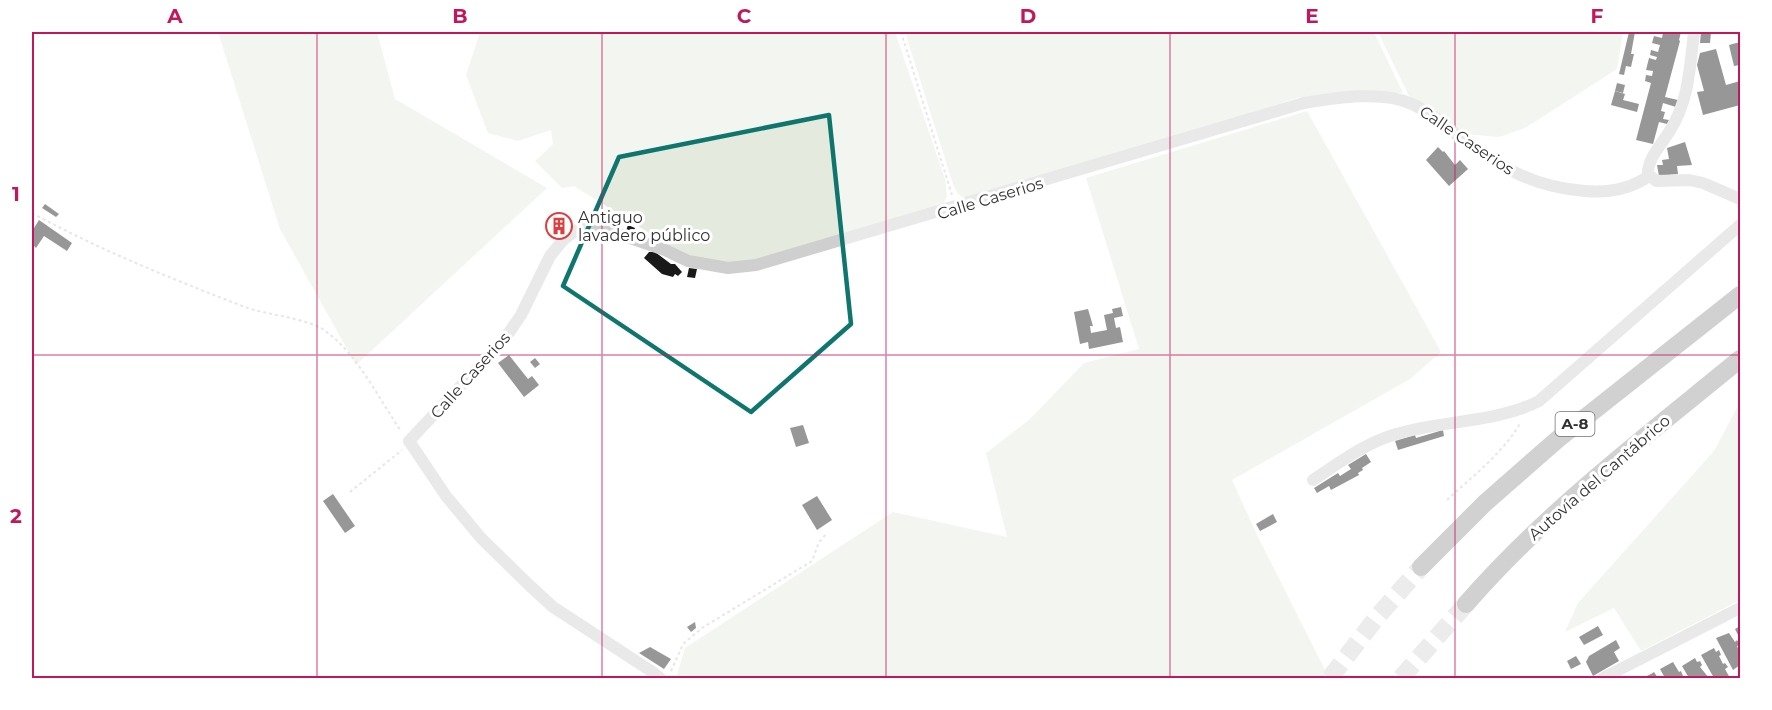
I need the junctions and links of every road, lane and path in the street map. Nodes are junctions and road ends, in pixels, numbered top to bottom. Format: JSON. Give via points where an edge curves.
{"nodes":[{"id":1,"x":901,"y":32,"type":"edge"},
{"id":2,"x":1694,"y":32,"type":"edge"},
{"id":3,"x":1649,"y":176,"type":"junction"},
{"id":4,"x":1740,"y":199,"type":"edge"},
{"id":5,"x":956,"y":208,"type":"junction"},
{"id":6,"x":32,"y":213,"type":"edge"},
{"id":7,"x":1740,"y":225,"type":"edge"},
{"id":8,"x":1740,"y":295,"type":"edge"},
{"id":9,"x":1740,"y":359,"type":"edge"},
{"id":10,"x":1531,"y":405,"type":"junction"},
{"id":11,"x":409,"y":441,"type":"junction"},
{"id":12,"x":1312,"y":480,"type":"dead end"},
{"id":13,"x":350,"y":492,"type":"dead end"},
{"id":14,"x":1447,"y":500,"type":"dead end"},
{"id":15,"x":826,"y":534,"type":"dead end"},
{"id":16,"x":1421,"y":567,"type":"tunnel mouth"},
{"id":17,"x":1466,"y":603,"type":"tunnel mouth"},
{"id":18,"x":1740,"y":608,"type":"edge"},
{"id":19,"x":660,"y":678,"type":"edge"},
{"id":20,"x":667,"y":678,"type":"edge"},
{"id":21,"x":1603,"y":678,"type":"edge"}],
"edges":[{"from":1,"to":5,"type":"path"},
{"from":2,"to":3,"type":"street","via":[[1682,108],[1649,164]]},
{"from":3,"to":4,"type":"street","via":[[1656,181],[1703,183]]},
{"from":3,"to":5,"type":"street","name":"Calle Caserios","via":[[1627,188],[1604,192],[1532,181],[1504,168],[1412,103],[1339,97],[1304,104]]},
{"from":5,"to":11,"type":"street","name":"Calle Caserios","via":[[756,265],[728,268],[688,261],[607,230],[578,229],[550,256],[504,340]]},
{"from":6,"to":11,"type":"path","via":[[97,246],[212,295],[321,328],[353,360]]},
{"from":7,"to":10,"type":"street","via":[[1557,387]]},
{"from":8,"to":16,"type":"highway","number":"A-8","via":[[1558,439],[1485,503]]},
{"from":9,"to":17,"type":"highway","name":"Autovía del Cantábrico","via":[[1578,492],[1532,533]]},
{"from":10,"to":12,"type":"street","via":[[1505,414],[1387,437]]},
{"from":10,"to":14,"type":"path","via":[[1508,441]]},
{"from":11,"to":13,"type":"path"},
{"from":11,"to":19,"type":"street","via":[[446,496],[481,538],[529,585],[553,607]]},
{"from":15,"to":20,"type":"path","via":[[812,561],[702,628],[683,644]]},
{"from":18,"to":21,"type":"street"}]}
